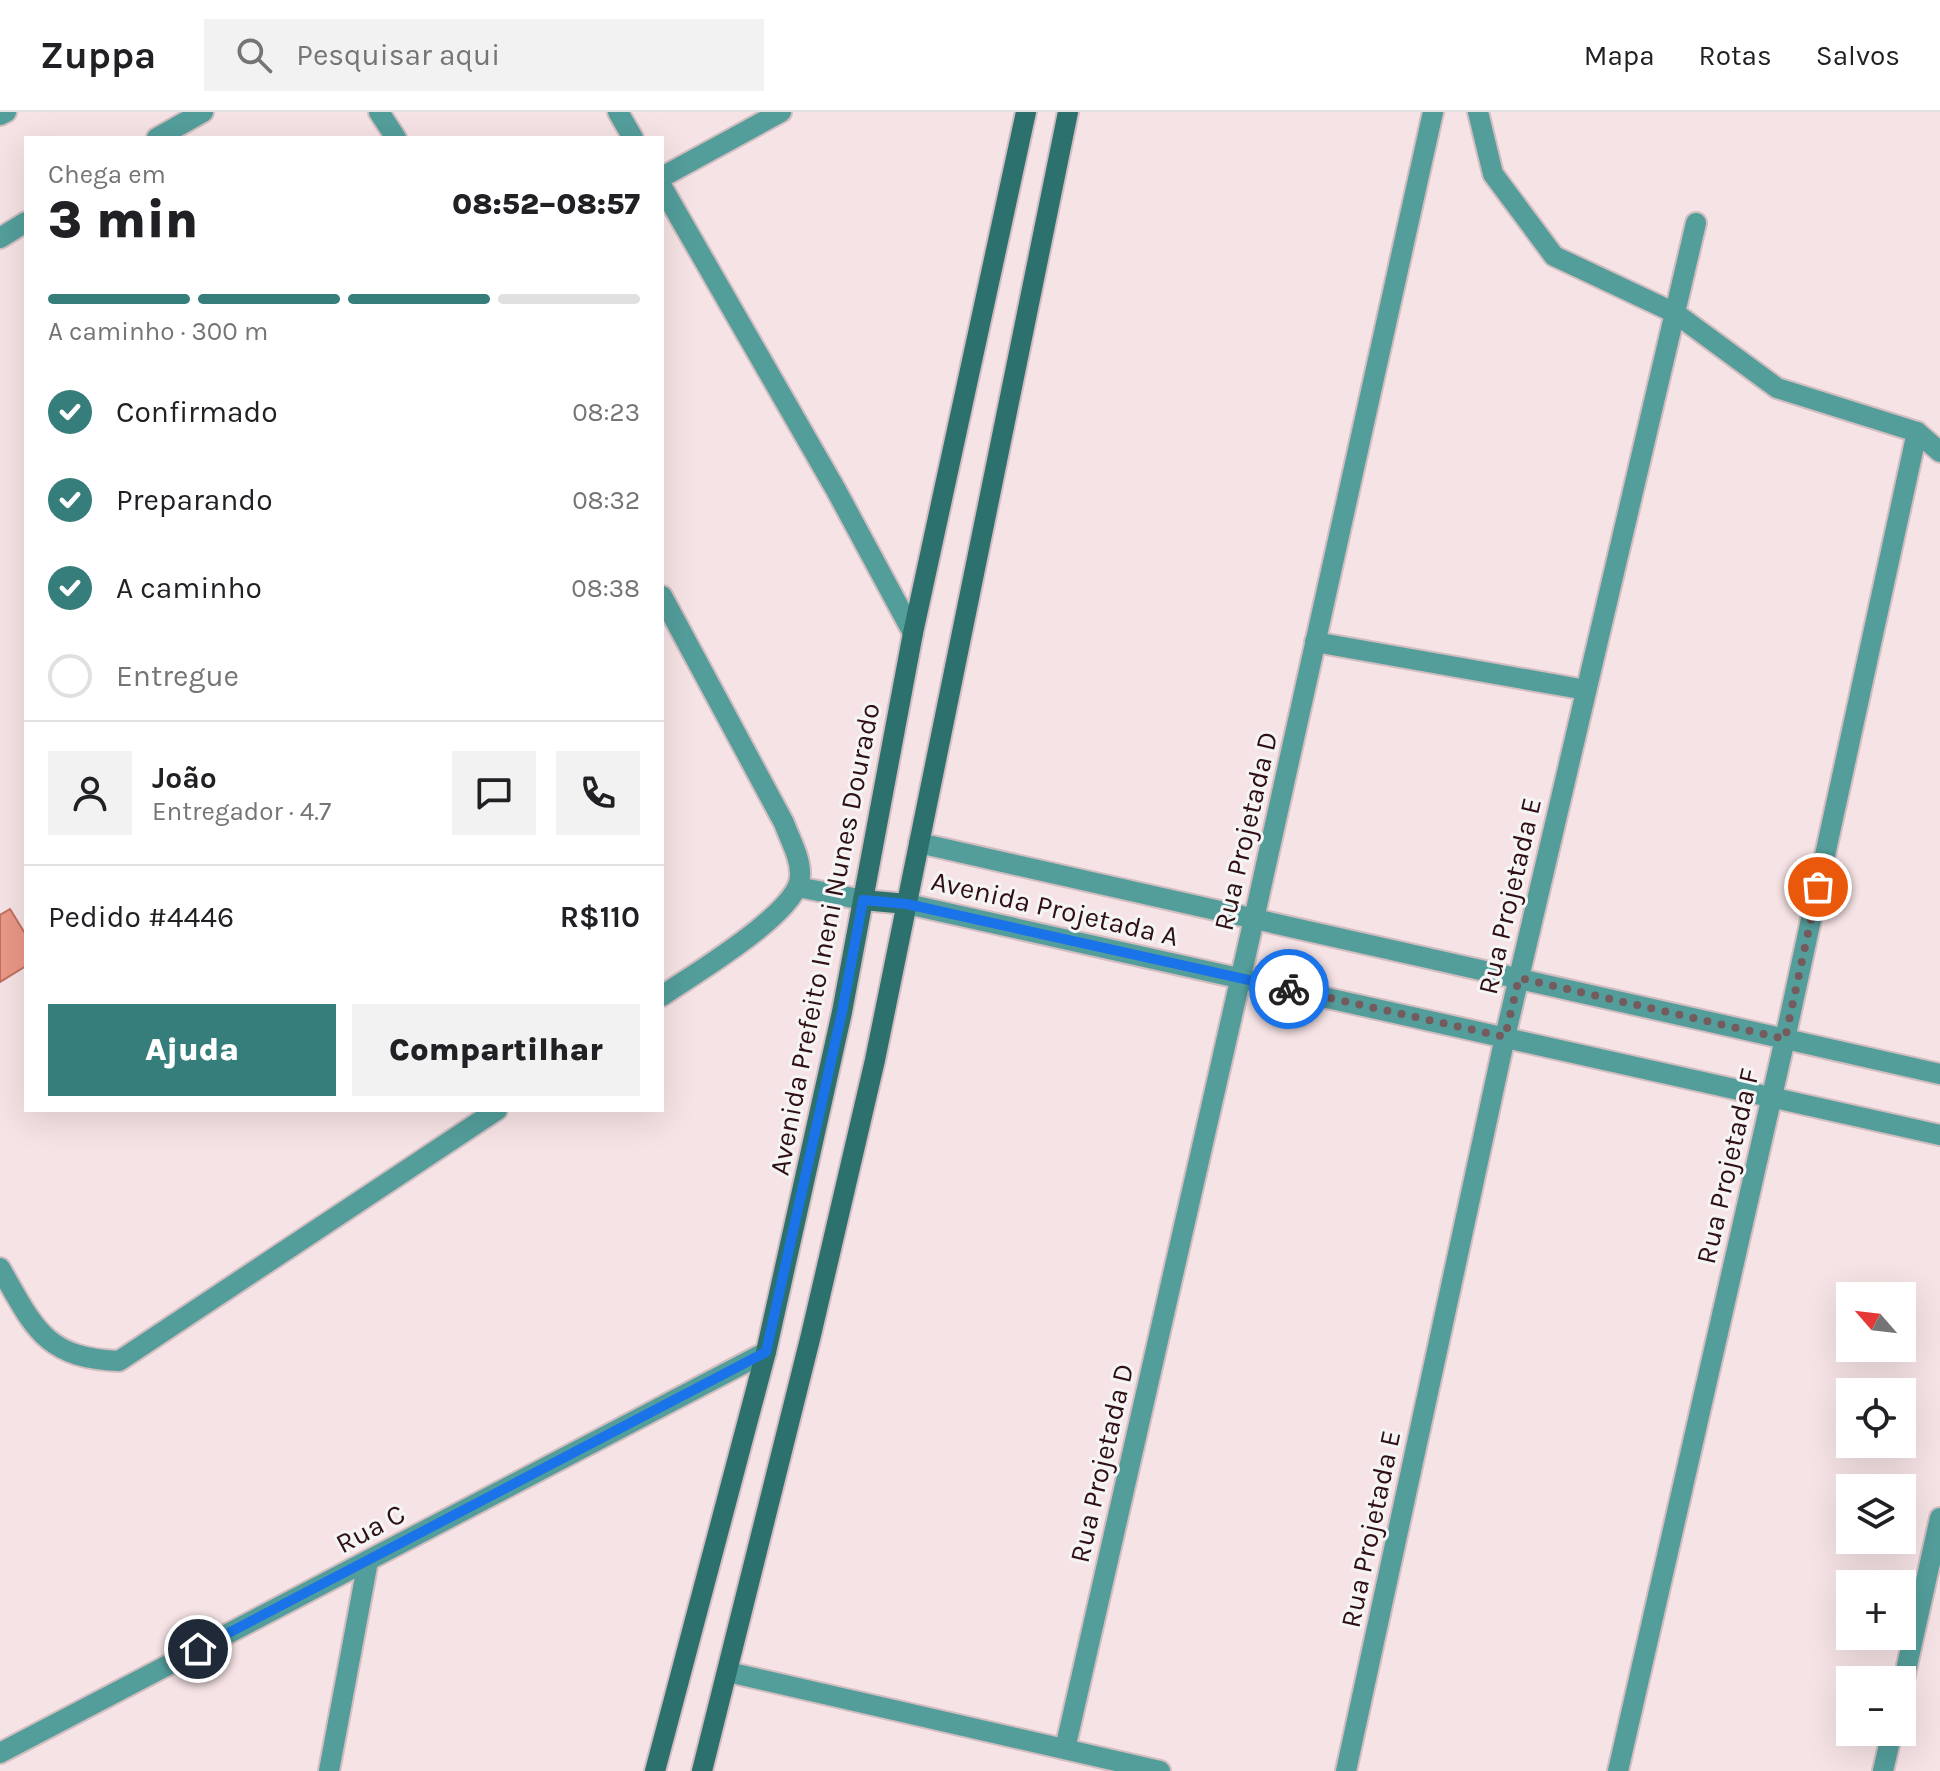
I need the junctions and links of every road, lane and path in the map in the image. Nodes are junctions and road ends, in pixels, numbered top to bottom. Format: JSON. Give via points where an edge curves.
{"nodes":[{"id":1,"x":6,"y":112,"type":"edge"},
{"id":2,"x":203,"y":112,"type":"edge"},
{"id":3,"x":379,"y":112,"type":"edge"},
{"id":4,"x":618,"y":112,"type":"edge"},
{"id":5,"x":781,"y":112,"type":"edge"},
{"id":6,"x":1026,"y":112,"type":"edge"},
{"id":7,"x":1068,"y":112,"type":"edge"},
{"id":8,"x":1433,"y":112,"type":"edge"},
{"id":9,"x":1478,"y":112,"type":"edge"},
{"id":10,"x":0,"y":115,"type":"edge"},
{"id":11,"x":161,"y":136,"type":"edge"},
{"id":12,"x":395,"y":136,"type":"edge"},
{"id":13,"x":632,"y":136,"type":"edge"},
{"id":14,"x":664,"y":176,"type":"edge"},
{"id":15,"x":664,"y":190,"type":"edge"},
{"id":16,"x":24,"y":223,"type":"edge"},
{"id":17,"x":1696,"y":223,"type":"dead end"},
{"id":18,"x":0,"y":238,"type":"edge"},
{"id":19,"x":1675,"y":313,"type":"junction"},
{"id":20,"x":1917,"y":432,"type":"junction"},
{"id":21,"x":1940,"y":452,"type":"edge"},
{"id":22,"x":664,"y":600,"type":"edge"},
{"id":23,"x":913,"y":633,"type":"junction"},
{"id":24,"x":1315,"y":642,"type":"junction"},
{"id":25,"x":1586,"y":690,"type":"junction"},
{"id":26,"x":919,"y":843,"type":"junction"},
{"id":27,"x":798,"y":887,"type":"junction"},
{"id":28,"x":863,"y":900,"type":"junction"},
{"id":29,"x":907,"y":904,"type":"junction"},
{"id":30,"x":1254,"y":919,"type":"junction"},
{"id":31,"x":1240,"y":978,"type":"junction"},
{"id":32,"x":1519,"y":978,"type":"junction"},
{"id":33,"x":664,"y":995,"type":"edge"},
{"id":34,"x":1505,"y":1037,"type":"junction"},
{"id":35,"x":1785,"y":1039,"type":"junction"},
{"id":36,"x":1940,"y":1074,"type":"edge"},
{"id":37,"x":1771,"y":1097,"type":"junction"},
{"id":38,"x":494,"y":1112,"type":"edge"},
{"id":39,"x":1940,"y":1135,"type":"edge"},
{"id":40,"x":0,"y":1268,"type":"edge"},
{"id":41,"x":766,"y":1352,"type":"junction"},
{"id":42,"x":1940,"y":1518,"type":"edge"},
{"id":43,"x":368,"y":1561,"type":"junction"},
{"id":44,"x":1907,"y":1666,"type":"edge"},
{"id":45,"x":728,"y":1672,"type":"junction"},
{"id":46,"x":1889,"y":1746,"type":"edge"},
{"id":47,"x":1065,"y":1749,"type":"junction"},
{"id":48,"x":0,"y":1753,"type":"edge"},
{"id":49,"x":329,"y":1771,"type":"edge"},
{"id":50,"x":655,"y":1771,"type":"edge"},
{"id":51,"x":702,"y":1771,"type":"edge"},
{"id":52,"x":1160,"y":1771,"type":"edge"},
{"id":53,"x":1346,"y":1771,"type":"edge"},
{"id":54,"x":1618,"y":1771,"type":"edge"},
{"id":55,"x":1883,"y":1771,"type":"edge"}],
"edges":[{"from":1,"to":10,"type":"street"},
{"from":2,"to":11,"type":"street"},
{"from":3,"to":12,"type":"street"},
{"from":4,"to":13,"type":"street"},
{"from":5,"to":14,"type":"street"},
{"from":6,"to":23,"type":"street","name":"Avenida Prefeito Ineni Nunes Dourado"},
{"from":7,"to":26,"type":"street"},
{"from":8,"to":24,"type":"street","name":"Rua Projetada D"},
{"from":9,"to":19,"type":"street","via":[[1493,174],[1554,256]]},
{"from":15,"to":23,"type":"street"},
{"from":16,"to":18,"type":"street"},
{"from":17,"to":19,"type":"street","name":"Rua Projetada E"},
{"from":19,"to":20,"type":"street","via":[[1777,388]]},
{"from":19,"to":25,"type":"street","name":"Rua Projetada E"},
{"from":20,"to":21,"type":"street"},
{"from":20,"to":35,"type":"street","name":"Rua Projetada F"},
{"from":22,"to":27,"type":"street","via":[[784,823],[798,859]]},
{"from":23,"to":28,"type":"street","name":"Avenida Prefeito Ineni Nunes Dourado"},
{"from":24,"to":25,"type":"street"},
{"from":24,"to":30,"type":"street","name":"Rua Projetada D"},
{"from":25,"to":32,"type":"street","name":"Rua Projetada E"},
{"from":26,"to":29,"type":"street"},
{"from":26,"to":30,"type":"street","name":"Avenida Projetada A"},
{"from":27,"to":28,"type":"street"},
{"from":27,"to":33,"type":"street","via":[[790,902],[759,929]]},
{"from":28,"to":29,"type":"street"},
{"from":28,"to":41,"type":"street","name":"Avenida Prefeito Ineni Nunes Dourado"},
{"from":29,"to":31,"type":"street","name":"Avenida Projetada A"},
{"from":29,"to":45,"type":"street","via":[[811,1335]]},
{"from":30,"to":31,"type":"street","name":"Rua Projetada D"},
{"from":30,"to":32,"type":"street","name":"Avenida Projetada A"},
{"from":31,"to":34,"type":"street","name":"Avenida Projetada A"},
{"from":31,"to":47,"type":"street","name":"Rua Projetada D"},
{"from":32,"to":34,"type":"street","name":"Rua Projetada E"},
{"from":32,"to":35,"type":"street","name":"Avenida Projetada A"},
{"from":34,"to":37,"type":"street","name":"Avenida Projetada A"},
{"from":34,"to":53,"type":"street","name":"Rua Projetada E"},
{"from":35,"to":36,"type":"street","name":"Avenida Projetada A"},
{"from":35,"to":37,"type":"street","name":"Rua Projetada F"},
{"from":37,"to":39,"type":"street","name":"Avenida Projetada A"},
{"from":37,"to":54,"type":"street","name":"Rua Projetada F"},
{"from":38,"to":40,"type":"street","via":[[119,1361],[88,1360],[60,1349],[38,1331]]},
{"from":41,"to":43,"type":"street","name":"Rua C"},
{"from":41,"to":50,"type":"street","name":"Avenida Prefeito Ineni Nunes Dourado"},
{"from":42,"to":44,"type":"street"},
{"from":43,"to":48,"type":"street","name":"Rua C"},
{"from":43,"to":49,"type":"street"},
{"from":45,"to":47,"type":"street"},
{"from":45,"to":51,"type":"street"},
{"from":46,"to":55,"type":"street"},
{"from":47,"to":52,"type":"street"}]}
